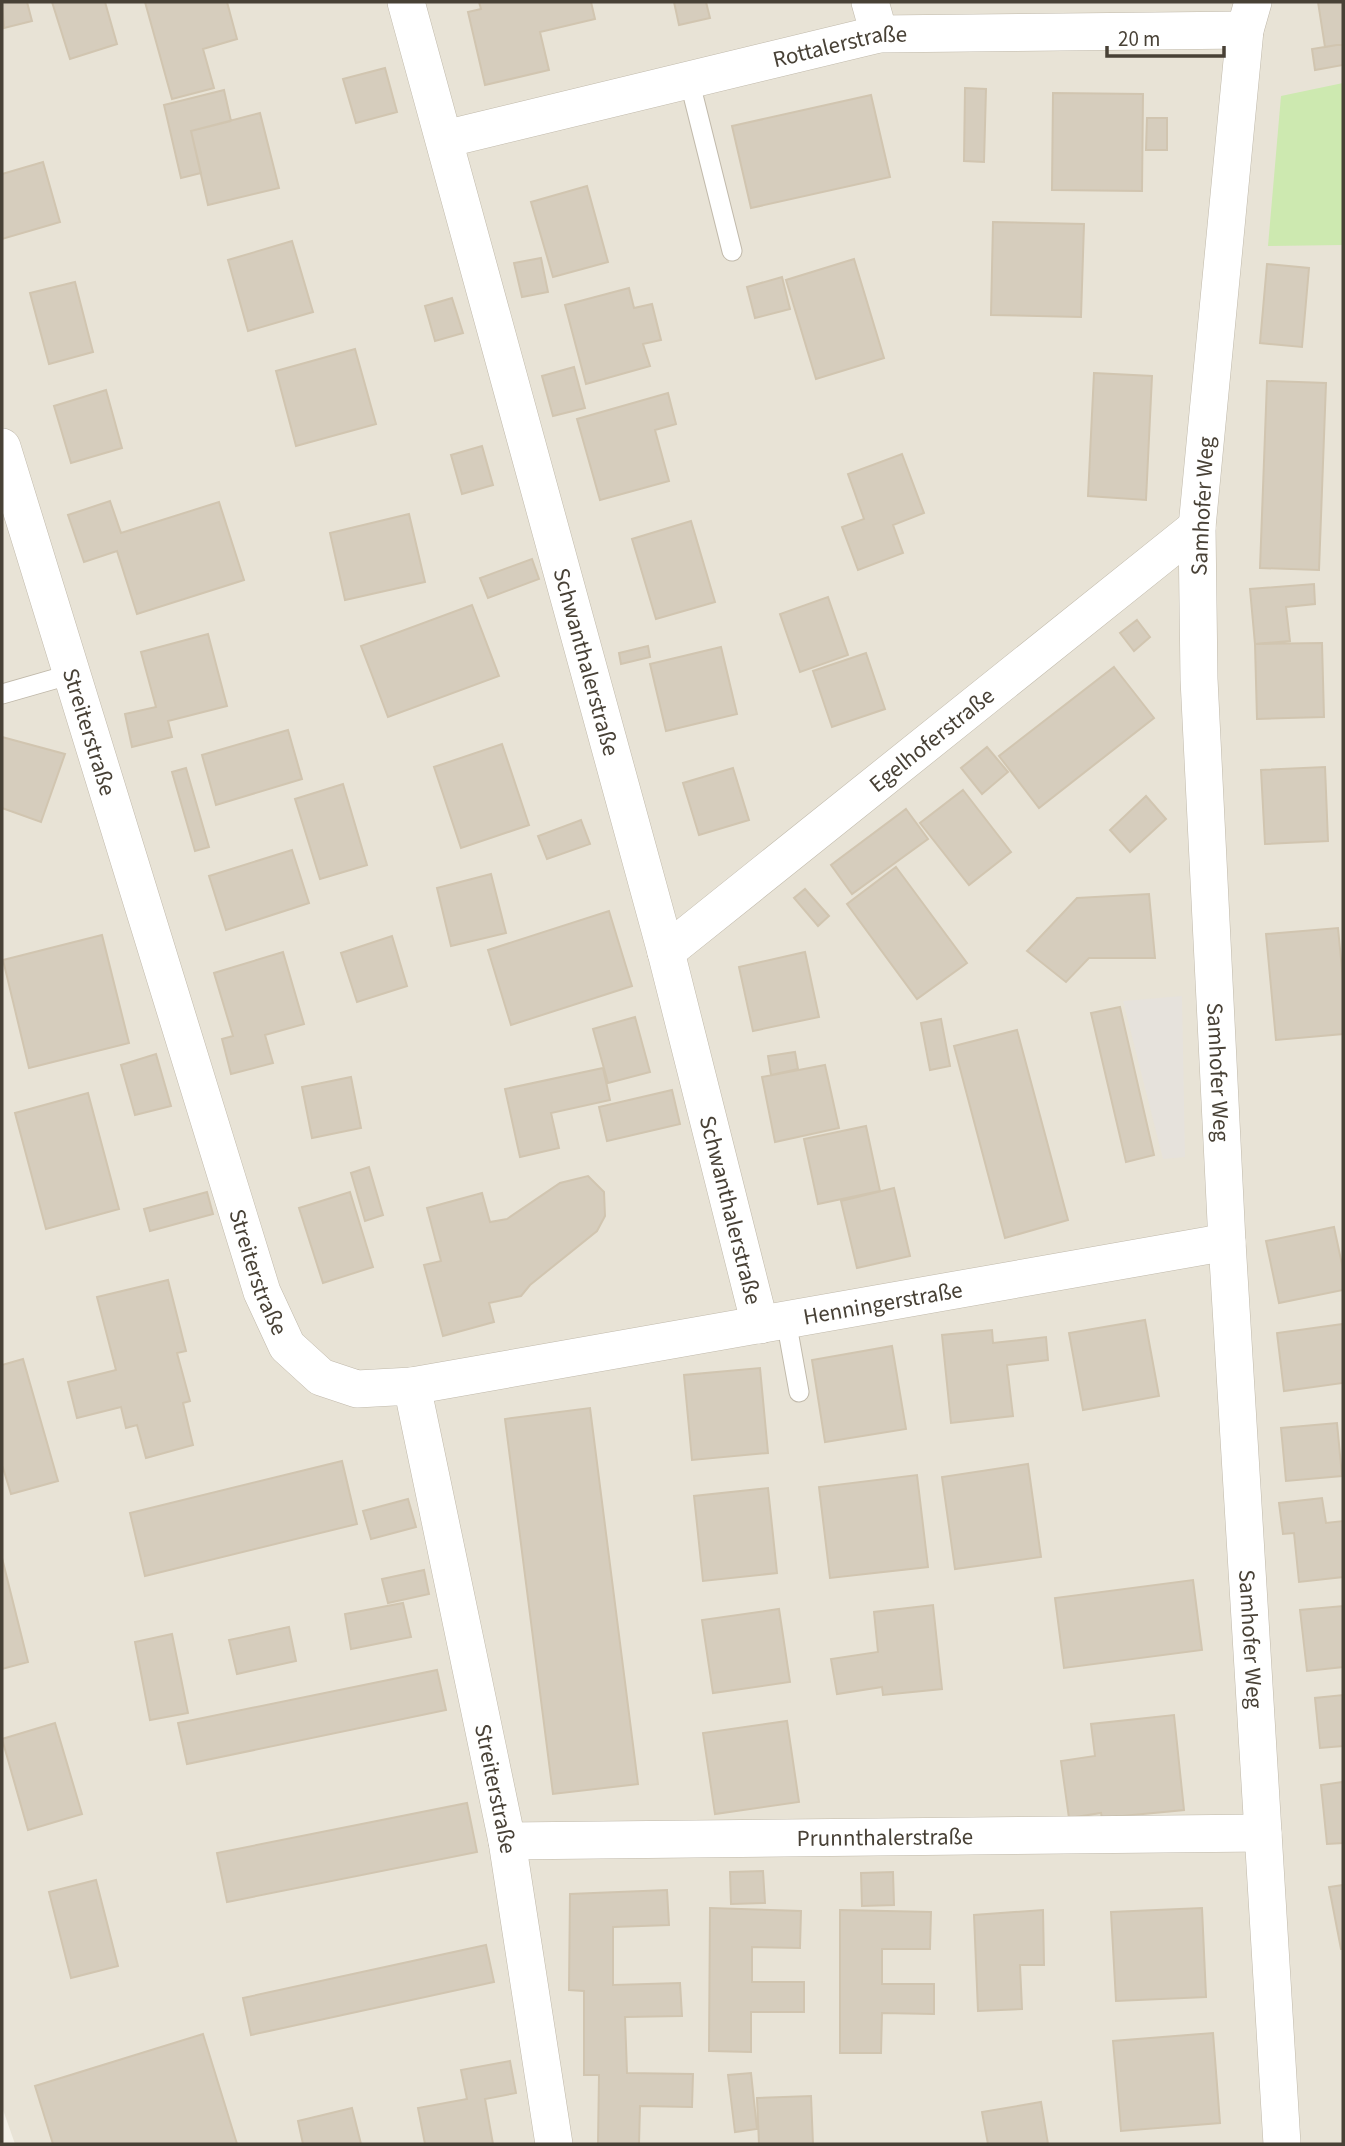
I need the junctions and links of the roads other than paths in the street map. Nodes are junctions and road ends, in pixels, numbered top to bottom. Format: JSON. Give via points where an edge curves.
{"nodes":[{"id":1,"x":406,"y":2,"type":"edge"},
{"id":2,"x":1249,"y":16,"type":"edge"},
{"id":3,"x":874,"y":18,"type":"edge"},
{"id":4,"x":689,"y":79,"type":"junction"},
{"id":5,"x":445,"y":139,"type":"junction"},
{"id":6,"x":733,"y":251,"type":"dead end"},
{"id":7,"x":2,"y":447,"type":"edge"},
{"id":8,"x":1196,"y":527,"type":"junction"},
{"id":9,"x":16,"y":541,"type":"edge"},
{"id":10,"x":72,"y":674,"type":"junction"},
{"id":11,"x":2,"y":694,"type":"edge"},
{"id":12,"x":666,"y":952,"type":"junction"},
{"id":13,"x":1227,"y":1242,"type":"junction"},
{"id":14,"x":773,"y":1322,"type":"junction"},
{"id":15,"x":412,"y":1386,"type":"junction"},
{"id":16,"x":799,"y":1392,"type":"dead end"},
{"id":17,"x":1263,"y":1833,"type":"junction"},
{"id":18,"x":507,"y":1841,"type":"junction"},
{"id":19,"x":554,"y":2144,"type":"edge"},
{"id":20,"x":1282,"y":2144,"type":"edge"}],
"edges":[{"from":1,"to":5,"type":"street","name":"Schwanthalerstraße"},
{"from":2,"to":3,"type":"street","name":"Rottalerstraße"},
{"from":2,"to":8,"type":"street","name":"Samhofer Weg"},
{"from":3,"to":4,"type":"street","name":"Rottalerstraße"},
{"from":4,"to":5,"type":"street","name":"Rottalerstraße"},
{"from":4,"to":6,"type":"lane"},
{"from":5,"to":12,"type":"street","name":"Schwanthalerstraße"},
{"from":7,"to":9,"type":"street","name":"Streiterstraße"},
{"from":8,"to":12,"type":"street","name":"Egelhoferstraße"},
{"from":8,"to":13,"type":"street","name":"Samhofer Weg","via":[[1199,679]]},
{"from":9,"to":10,"type":"street","name":"Streiterstraße"},
{"from":10,"to":11,"type":"lane"},
{"from":10,"to":15,"type":"street","name":"Streiterstraße","via":[[262,1292],[287,1346],[321,1377],[357,1389]]},
{"from":12,"to":14,"type":"street","name":"Schwanthalerstraße"},
{"from":13,"to":14,"type":"street","name":"Henningerstraße"},
{"from":13,"to":17,"type":"street","name":"Samhofer Weg"},
{"from":14,"to":15,"type":"street","name":"Henningerstraße"},
{"from":14,"to":16,"type":"lane"},
{"from":15,"to":18,"type":"street","name":"Streiterstraße"},
{"from":17,"to":18,"type":"street","name":"Prunnthalerstraße"},
{"from":17,"to":20,"type":"street","name":"Samhofer Weg"},
{"from":18,"to":19,"type":"street","name":"Streiterstraße"}]}
